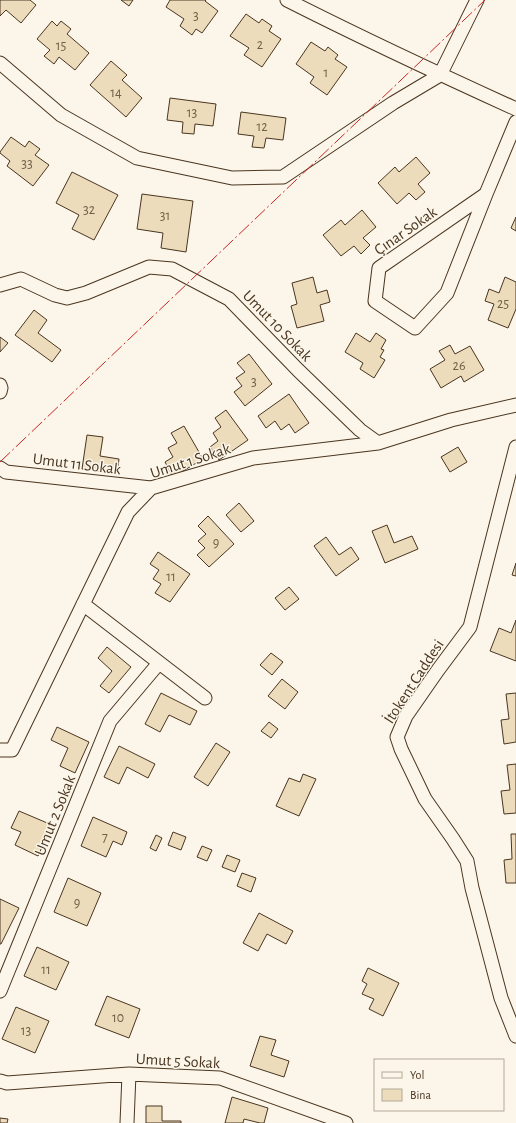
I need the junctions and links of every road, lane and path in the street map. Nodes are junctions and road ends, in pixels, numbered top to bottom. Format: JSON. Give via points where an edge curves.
{"nodes":[{"id":1,"x":286,"y":0,"type":"edge"},
{"id":2,"x":477,"y":0,"type":"edge"},
{"id":3,"x":0,"y":63,"type":"edge"},
{"id":4,"x":440,"y":75,"type":"junction"},
{"id":5,"x":516,"y":109,"type":"edge"},
{"id":6,"x":516,"y":122,"type":"edge"},
{"id":7,"x":486,"y":194,"type":"junction"},
{"id":8,"x":0,"y":285,"type":"edge"},
{"id":9,"x":0,"y":385,"type":"edge"},
{"id":10,"x":0,"y":392,"type":"edge"},
{"id":11,"x":516,"y":405,"type":"edge"},
{"id":12,"x":378,"y":443,"type":"junction"},
{"id":13,"x":516,"y":447,"type":"edge"},
{"id":14,"x":0,"y":468,"type":"edge"},
{"id":15,"x":151,"y":488,"type":"junction"},
{"id":16,"x":83,"y":604,"type":"junction"},
{"id":17,"x":159,"y":663,"type":"junction"},
{"id":18,"x":205,"y":698,"type":"dead end"},
{"id":19,"x":0,"y":750,"type":"edge"},
{"id":20,"x":0,"y":991,"type":"edge"},
{"id":21,"x":516,"y":1036,"type":"edge"},
{"id":22,"x":129,"y":1074,"type":"junction"},
{"id":23,"x":0,"y":1081,"type":"edge"},
{"id":24,"x":326,"y":1119,"type":"edge"},
{"id":25,"x":127,"y":1123,"type":"edge"},
{"id":26,"x":346,"y":1123,"type":"edge"}],
"edges":[{"from":1,"to":4,"type":"street"},
{"from":2,"to":4,"type":"street"},
{"from":3,"to":4,"type":"street","via":[[61,115],[137,158],[232,178],[283,177],[393,102]]},
{"from":4,"to":5,"type":"street"},
{"from":6,"to":7,"type":"street","name":"Çınar Sokak"},
{"from":7,"to":7,"type":"street","name":"Çınar Sokak","via":[[379,268],[375,301],[415,328],[447,293]]},
{"from":8,"to":12,"type":"street","name":"Umut 10 Sokak","via":[[21,279],[67,298],[86,293],[149,267],[172,269],[229,299],[360,430]]},
{"from":9,"to":10,"type":"street"},
{"from":11,"to":12,"type":"street","name":"Umut 1 Sokak","via":[[451,420]]},
{"from":12,"to":15,"type":"street","name":"Umut 1 Sokak","via":[[253,458]]},
{"from":13,"to":21,"type":"street","name":"İtokent Caddesi","via":[[470,627],[406,716],[397,737],[425,799],[467,861],[501,998]]},
{"from":14,"to":15,"type":"street","name":"Umut 11 Sokak","via":[[6,472]]},
{"from":15,"to":16,"type":"street","name":"Umut 1 Sokak","via":[[128,512]]},
{"from":16,"to":17,"type":"street"},
{"from":16,"to":19,"type":"street","name":"Umut 1 Sokak","via":[[12,750]]},
{"from":17,"to":18,"type":"street"},
{"from":17,"to":20,"type":"street","name":"Umut 2 Sokak","via":[[110,721]]},
{"from":22,"to":23,"type":"street","name":"Umut 5 Sokak","via":[[7,1083]]},
{"from":22,"to":24,"type":"street","name":"Umut 5 Sokak","via":[[220,1078]]},
{"from":22,"to":25,"type":"street"},
{"from":24,"to":26,"type":"street","name":"Umut 5 Sokak"}]}
